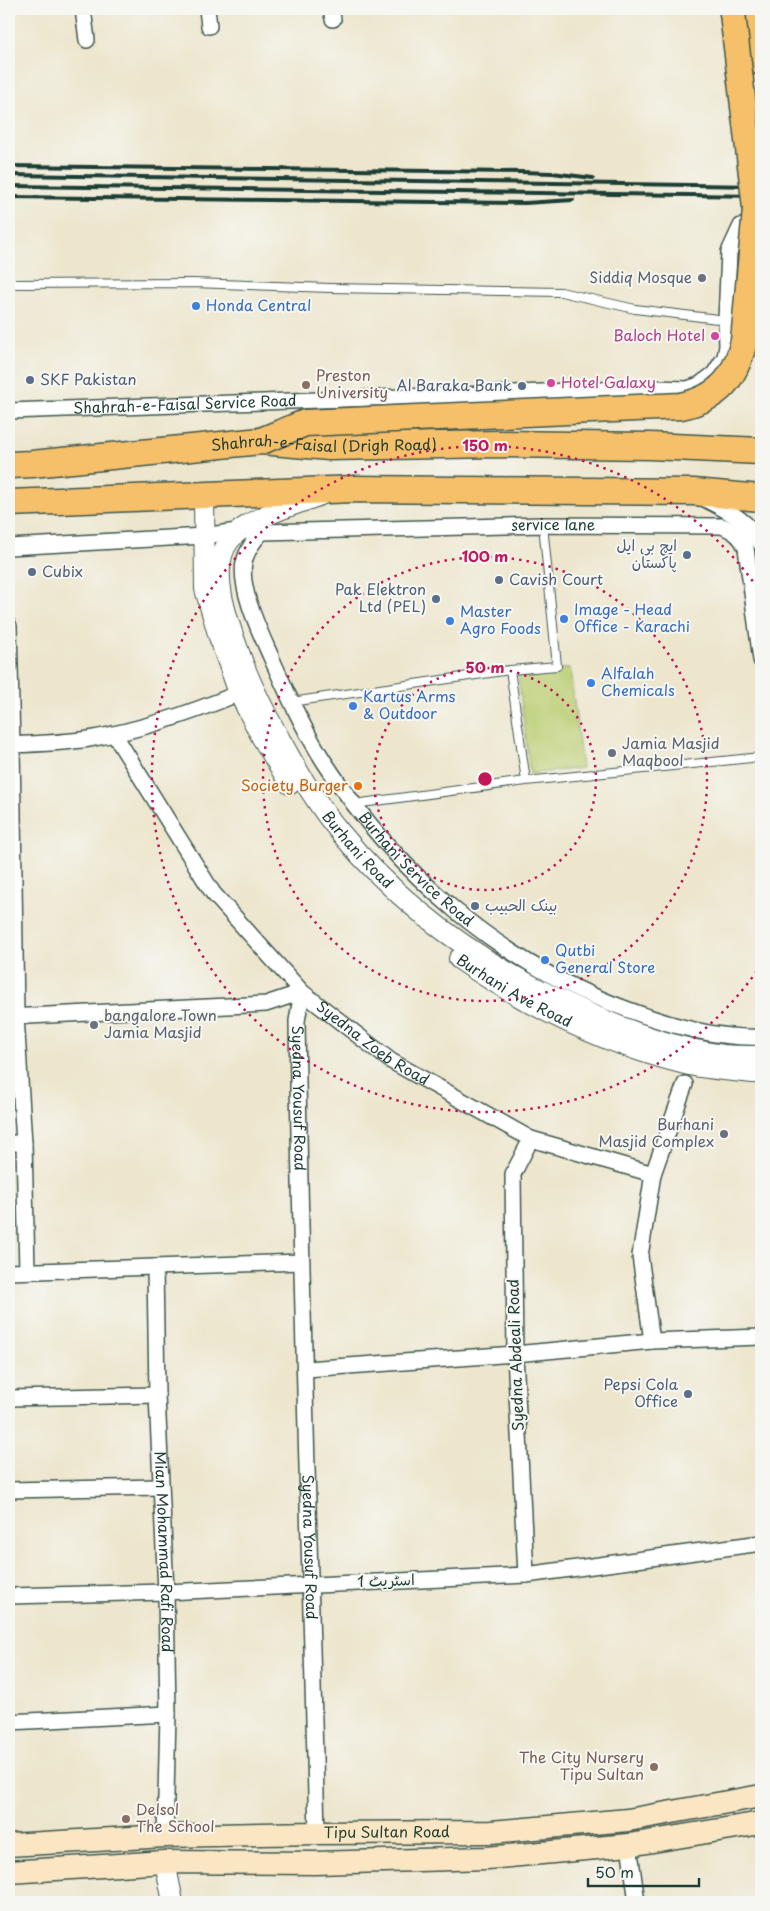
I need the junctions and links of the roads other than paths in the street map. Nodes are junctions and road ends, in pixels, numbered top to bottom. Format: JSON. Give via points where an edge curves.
{"nodes":[{"id":1,"x":83,"y":9,"type":"edge"},
{"id":2,"x":207,"y":9,"type":"edge"},
{"id":3,"x":732,"y":9,"type":"edge"},
{"id":4,"x":756,"y":9,"type":"edge"},
{"id":5,"x":210,"y":26,"type":"dead end"},
{"id":6,"x":87,"y":40,"type":"dead end"},
{"id":7,"x":761,"y":59,"type":"edge"},
{"id":8,"x":761,"y":63,"type":"edge"},
{"id":9,"x":749,"y":218,"type":"junction"},
{"id":10,"x":761,"y":257,"type":"edge"},
{"id":11,"x":9,"y":284,"type":"edge"},
{"id":12,"x":726,"y":320,"type":"junction"},
{"id":13,"x":9,"y":411,"type":"edge"},
{"id":14,"x":260,"y":440,"type":"junction"},
{"id":15,"x":761,"y":451,"type":"edge"},
{"id":16,"x":9,"y":465,"type":"edge"},
{"id":17,"x":334,"y":490,"type":"junction"},
{"id":18,"x":694,"y":492,"type":"junction"},
{"id":19,"x":204,"y":494,"type":"junction"},
{"id":20,"x":761,"y":498,"type":"edge"},
{"id":21,"x":9,"y":503,"type":"edge"},
{"id":22,"x":543,"y":525,"type":"junction"},
{"id":23,"x":237,"y":531,"type":"junction"},
{"id":24,"x":262,"y":532,"type":"junction"},
{"id":25,"x":204,"y":536,"type":"junction"},
{"id":26,"x":761,"y":544,"type":"edge"},
{"id":27,"x":9,"y":547,"type":"edge"},
{"id":28,"x":9,"y":626,"type":"edge"},
{"id":29,"x":761,"y":660,"type":"edge"},
{"id":30,"x":510,"y":670,"type":"junction"},
{"id":31,"x":239,"y":693,"type":"junction"},
{"id":32,"x":291,"y":702,"type":"junction"},
{"id":33,"x":114,"y":734,"type":"junction"},
{"id":34,"x":11,"y":745,"type":"edge"},
{"id":35,"x":761,"y":757,"type":"edge"},
{"id":36,"x":526,"y":781,"type":"junction"},
{"id":37,"x":353,"y":804,"type":"junction"},
{"id":38,"x":302,"y":992,"type":"junction"},
{"id":39,"x":12,"y":1017,"type":"edge"},
{"id":40,"x":761,"y":1037,"type":"edge"},
{"id":41,"x":761,"y":1056,"type":"edge"},
{"id":42,"x":761,"y":1074,"type":"edge"},
{"id":43,"x":685,"y":1084,"type":"dead end"},
{"id":44,"x":531,"y":1139,"type":"junction"},
{"id":45,"x":16,"y":1143,"type":"edge"},
{"id":46,"x":653,"y":1174,"type":"junction"},
{"id":47,"x":301,"y":1262,"type":"junction"},
{"id":48,"x":155,"y":1267,"type":"junction"},
{"id":49,"x":9,"y":1272,"type":"edge"},
{"id":50,"x":27,"y":1272,"type":"junction"},
{"id":51,"x":761,"y":1337,"type":"edge"},
{"id":52,"x":652,"y":1341,"type":"junction"},
{"id":53,"x":515,"y":1354,"type":"junction"},
{"id":54,"x":306,"y":1369,"type":"junction"},
{"id":55,"x":157,"y":1395,"type":"junction"},
{"id":56,"x":9,"y":1398,"type":"edge"},
{"id":57,"x":160,"y":1487,"type":"junction"},
{"id":58,"x":9,"y":1490,"type":"edge"},
{"id":59,"x":761,"y":1543,"type":"edge"},
{"id":60,"x":526,"y":1575,"type":"junction"},
{"id":61,"x":311,"y":1584,"type":"junction"},
{"id":62,"x":166,"y":1592,"type":"junction"},
{"id":63,"x":9,"y":1596,"type":"edge"},
{"id":64,"x":168,"y":1714,"type":"junction"},
{"id":65,"x":9,"y":1722,"type":"edge"},
{"id":66,"x":761,"y":1796,"type":"edge"},
{"id":67,"x":761,"y":1823,"type":"edge"},
{"id":68,"x":317,"y":1833,"type":"junction"},
{"id":69,"x":165,"y":1836,"type":"junction"},
{"id":70,"x":9,"y":1845,"type":"edge"},
{"id":71,"x":629,"y":1845,"type":"junction"},
{"id":72,"x":165,"y":1862,"type":"junction"},
{"id":73,"x":316,"y":1862,"type":"junction"},
{"id":74,"x":9,"y":1872,"type":"edge"},
{"id":75,"x":173,"y":1902,"type":"edge"},
{"id":76,"x":637,"y":1902,"type":"edge"}],
"edges":[{"from":1,"to":6,"type":"street"},
{"from":2,"to":5,"type":"street"},
{"from":3,"to":9,"type":"main road","bridge":true},
{"from":4,"to":7,"type":"main road"},
{"from":7,"to":8,"type":"main road"},
{"from":9,"to":10,"type":"main road","bridge":true},
{"from":9,"to":12,"type":"street","name":"Shahrah-e-Faisal Service Road","via":[[729,252]]},
{"from":9,"to":14,"type":"highway","bridge":true,"via":[[744,341],[740,356],[725,384],[696,402],[681,406],[305,422]]},
{"from":11,"to":12,"type":"lane","via":[[193,283],[561,292],[635,309]]},
{"from":12,"to":13,"type":"street","name":"Shahrah-e-Faisal Service Road","via":[[727,346],[720,367],[707,380],[687,389]]},
{"from":14,"to":15,"type":"highway","name":"Shahrah-e-Faisal (Drigh Road)","via":[[329,447],[499,444]]},
{"from":14,"to":16,"type":"highway","name":"Shahrah-e-Faisal (Drigh Road)"},
{"from":17,"to":18,"type":"highway"},
{"from":17,"to":19,"type":"highway"},
{"from":17,"to":23,"type":"street","name":"Burhani Road"},
{"from":18,"to":20,"type":"highway"},
{"from":18,"to":26,"type":"street","via":[[740,518],[754,531]]},
{"from":19,"to":21,"type":"highway"},
{"from":19,"to":25,"type":"street"},
{"from":22,"to":24,"type":"street","name":"service lane"},
{"from":22,"to":29,"type":"street","name":"service lane","via":[[715,525],[732,530],[746,548]]},
{"from":22,"to":30,"type":"lane","via":[[557,666]]},
{"from":23,"to":24,"type":"street","name":"service lane"},
{"from":23,"to":25,"type":"street","name":"service lane"},
{"from":23,"to":41,"type":"street","name":"Burhani Road","via":[[224,551],[220,585],[231,630],[250,684],[300,777],[339,832],[384,879],[461,944],[544,993],[599,1018],[666,1041],[724,1054]]},
{"from":24,"to":32,"type":"street","name":"Burhani Service Road","via":[[252,542],[244,562],[245,587],[260,632]]},
{"from":25,"to":27,"type":"street","name":"service lane"},
{"from":25,"to":31,"type":"street","via":[[204,588]]},
{"from":28,"to":34,"type":"street"},
{"from":30,"to":32,"type":"lane"},
{"from":30,"to":36,"type":"lane"},
{"from":31,"to":33,"type":"street","via":[[180,716]]},
{"from":31,"to":42,"type":"street","name":"Burhani Ave Road","via":[[288,781],[330,840],[388,900],[452,954],[495,984],[538,1008],[616,1043],[691,1065]]},
{"from":32,"to":37,"type":"street","name":"Burhani Service Road","via":[[324,762]]},
{"from":33,"to":34,"type":"street"},
{"from":33,"to":38,"type":"street","name":"Syedna Zoeb Road","via":[[213,893]]},
{"from":34,"to":39,"type":"street"},
{"from":35,"to":36,"type":"lane"},
{"from":36,"to":37,"type":"lane"},
{"from":37,"to":40,"type":"street","name":"Burhani Service Road","via":[[406,866],[442,900],[472,925],[554,977],[607,1002],[677,1025],[736,1037]]},
{"from":38,"to":39,"type":"street","via":[[266,1004]]},
{"from":38,"to":44,"type":"street","name":"Syedna Zoeb Road","via":[[392,1061]]},
{"from":38,"to":47,"type":"street","name":"Syedna Yousuf Road","via":[[297,1021]]},
{"from":39,"to":45,"type":"street"},
{"from":43,"to":46,"type":"street"},
{"from":44,"to":46,"type":"street","name":"Syedna Zoeb Road"},
{"from":44,"to":53,"type":"street","name":"Syedna Abdeali Road","via":[[512,1174]]},
{"from":45,"to":50,"type":"street"},
{"from":46,"to":52,"type":"street","via":[[640,1256]]},
{"from":47,"to":48,"type":"street"},
{"from":47,"to":54,"type":"street","name":"Syedna Yousuf Road"},
{"from":48,"to":50,"type":"street"},
{"from":48,"to":55,"type":"street","name":"Mian Mohammad Rafi Road"},
{"from":49,"to":50,"type":"street"},
{"from":51,"to":52,"type":"street"},
{"from":52,"to":53,"type":"street"},
{"from":53,"to":54,"type":"street"},
{"from":53,"to":60,"type":"street","name":"Syedna Abdeali Road"},
{"from":54,"to":61,"type":"street","name":"Syedna Yousuf Road"},
{"from":55,"to":56,"type":"street"},
{"from":55,"to":57,"type":"street","name":"Mian Mohammad Rafi Road"},
{"from":57,"to":58,"type":"street"},
{"from":57,"to":62,"type":"street","name":"Mian Mohammad Rafi Road"},
{"from":59,"to":60,"type":"street","name":"اسٹریٹ 1"},
{"from":60,"to":61,"type":"street","name":"اسٹریٹ 1"},
{"from":61,"to":62,"type":"street","name":"اسٹریٹ 1"},
{"from":61,"to":68,"type":"street","name":"Syedna Yousuf Road"},
{"from":62,"to":63,"type":"street","name":"اسٹریٹ 1"},
{"from":62,"to":64,"type":"street","name":"Mian Mohammad Rafi Road"},
{"from":64,"to":65,"type":"street"},
{"from":64,"to":69,"type":"street","name":"Mian Mohammad Rafi Road"},
{"from":66,"to":68,"type":"main road","name":"Tipu Sultan Road","via":[[628,1820],[492,1832]]},
{"from":67,"to":71,"type":"main road","name":"Tipu Sultan Road"},
{"from":68,"to":69,"type":"main road","name":"Tipu Sultan Road"},
{"from":68,"to":73,"type":"main road"},
{"from":69,"to":70,"type":"main road","name":"Tipu Sultan Road"},
{"from":71,"to":73,"type":"main road","name":"Tipu Sultan Road","via":[[487,1858]]},
{"from":71,"to":76,"type":"street"},
{"from":72,"to":73,"type":"main road","name":"Tipu Sultan Road"},
{"from":72,"to":74,"type":"main road","name":"Tipu Sultan Road"},
{"from":72,"to":75,"type":"street"}]}
